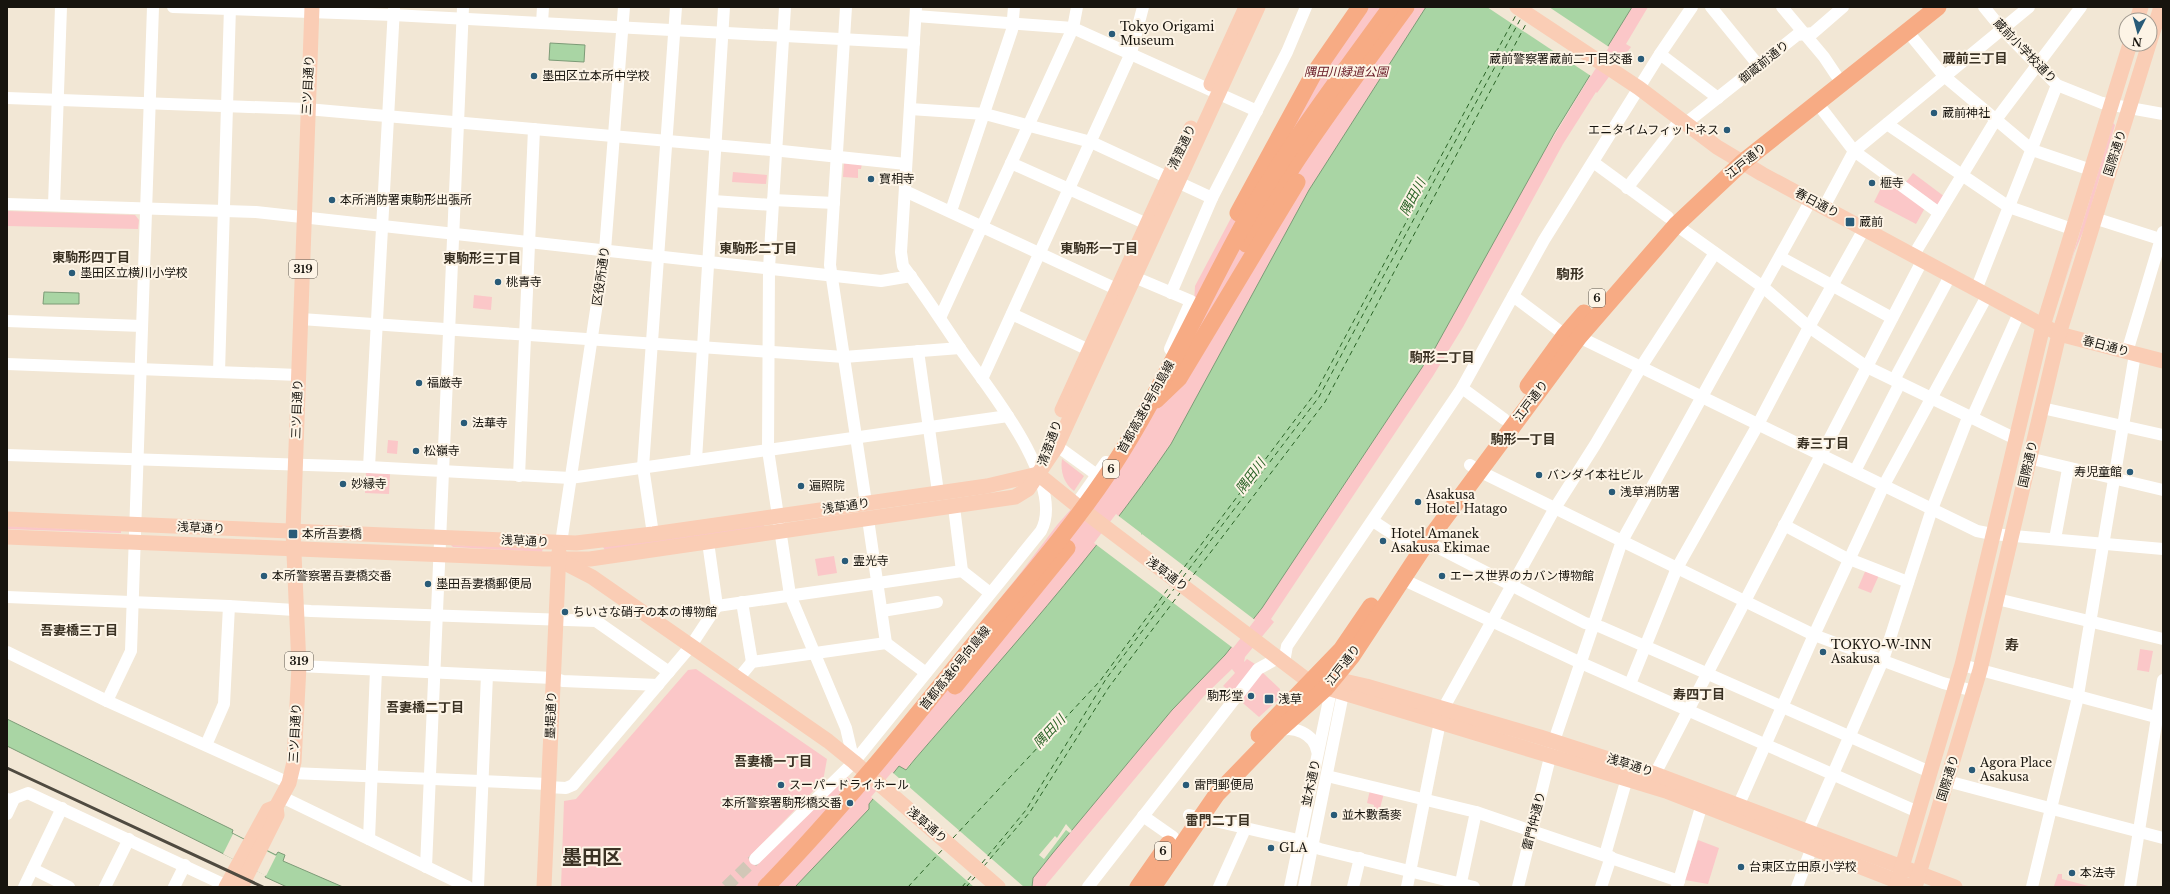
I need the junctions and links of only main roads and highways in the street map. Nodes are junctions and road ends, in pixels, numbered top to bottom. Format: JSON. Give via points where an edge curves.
{"nodes":[{"id":1,"x":1246,"y":7,"type":"edge"},
{"id":2,"x":1258,"y":7,"type":"edge"},
{"id":3,"x":1360,"y":7,"type":"edge"},
{"id":4,"x":1391,"y":7,"type":"edge"},
{"id":5,"x":1406,"y":7,"type":"edge"},
{"id":6,"x":1517,"y":7,"type":"edge"},
{"id":7,"x":1920,"y":7,"type":"edge"},
{"id":8,"x":1938,"y":7,"type":"edge"},
{"id":9,"x":311,"y":9,"type":"edge"},
{"id":10,"x":1388,"y":32,"type":"junction"},
{"id":11,"x":2128,"y":52,"type":"edge"},
{"id":12,"x":2147,"y":52,"type":"edge"},
{"id":13,"x":1214,"y":90,"type":"junction"},
{"id":14,"x":1738,"y":160,"type":"junction"},
{"id":15,"x":1173,"y":180,"type":"junction"},
{"id":16,"x":1129,"y":275,"type":"junction"},
{"id":17,"x":1122,"y":291,"type":"junction"},
{"id":18,"x":1191,"y":301,"type":"road end"},
{"id":19,"x":2043,"y":326,"type":"junction"},
{"id":20,"x":2059,"y":334,"type":"junction"},
{"id":21,"x":1572,"y":336,"type":"junction"},
{"id":22,"x":2163,"y":361,"type":"edge"},
{"id":23,"x":1130,"y":426,"type":"road end"},
{"id":24,"x":1474,"y":468,"type":"junction"},
{"id":25,"x":1038,"y":474,"type":"junction"},
{"id":26,"x":7,"y":519,"type":"edge"},
{"id":27,"x":293,"y":531,"type":"junction"},
{"id":28,"x":7,"y":537,"type":"edge"},
{"id":29,"x":561,"y":543,"type":"junction"},
{"id":30,"x":1419,"y":544,"type":"junction"},
{"id":31,"x":293,"y":548,"type":"junction"},
{"id":32,"x":558,"y":559,"type":"junction"},
{"id":33,"x":1349,"y":649,"type":"junction"},
{"id":34,"x":1330,"y":684,"type":"junction"},
{"id":35,"x":1552,"y":748,"type":"junction"},
{"id":36,"x":1194,"y":817,"type":"junction"},
{"id":37,"x":1899,"y":879,"type":"edge"},
{"id":38,"x":1915,"y":883,"type":"edge"},
{"id":39,"x":231,"y":887,"type":"edge"},
{"id":40,"x":544,"y":887,"type":"edge"},
{"id":41,"x":766,"y":887,"type":"edge"},
{"id":42,"x":782,"y":887,"type":"edge"},
{"id":43,"x":998,"y":887,"type":"edge"},
{"id":44,"x":1138,"y":887,"type":"edge"},
{"id":45,"x":1153,"y":887,"type":"edge"},
{"id":46,"x":1955,"y":887,"type":"edge"}],
"edges":[{"from":1,"to":13,"type":"main road","name":"清澄通り"},
{"from":2,"to":13,"type":"main road","name":"清澄通り"},
{"from":3,"to":18,"type":"highway","via":[[1313,74]]},
{"from":4,"to":41,"type":"highway","name":"首都高速6号向島線","number":"6","via":[[1322,101],[1257,201],[1138,425],[1109,472],[1066,530],[860,785]]},
{"from":5,"to":10,"type":"highway","name":"首都高速6号向島線","number":"6"},
{"from":6,"to":14,"type":"main road","name":"春日通り","via":[[1639,88]]},
{"from":7,"to":14,"type":"highway","name":"江戸通り","number":"6","via":[[1836,75]]},
{"from":8,"to":14,"type":"highway","name":"江戸通り","number":"6","via":[[1818,104]]},
{"from":9,"to":27,"type":"main road","name":"三ツ目通り","number":"319"},
{"from":10,"to":23,"type":"highway","via":[[1179,378]]},
{"from":10,"to":42,"type":"highway","name":"首都高速6号向島線","number":"6","via":[[1332,108],[1257,224],[1147,431],[1118,480],[878,781]]},
{"from":11,"to":19,"type":"main road","name":"国際通り"},
{"from":12,"to":20,"type":"main road","name":"国際通り"},
{"from":13,"to":15,"type":"main road","name":"清澄通り"},
{"from":14,"to":19,"type":"main road","name":"春日通り"},
{"from":14,"to":21,"type":"highway","name":"江戸通り","number":"6","via":[[1672,221]]},
{"from":15,"to":16,"type":"main road","name":"清澄通り"},
{"from":15,"to":16,"type":"main road","name":"清澄通り","via":[[1147,224]]},
{"from":16,"to":17,"type":"main road","name":"清澄通り"},
{"from":17,"to":25,"type":"main road","name":"清澄通り","via":[[1089,350],[1048,442]]},
{"from":17,"to":25,"type":"main road","name":"清澄通り","via":[[1058,446]]},
{"from":19,"to":20,"type":"main road","name":"春日通り"},
{"from":19,"to":37,"type":"main road","name":"国際通り","via":[[1962,665]]},
{"from":20,"to":22,"type":"main road","name":"春日通り"},
{"from":20,"to":38,"type":"main road","name":"国際通り","via":[[1980,670]]},
{"from":21,"to":24,"type":"highway","name":"江戸通り","number":"6"},
{"from":21,"to":24,"type":"highway","name":"江戸通り","number":"6","via":[[1504,419]]},
{"from":24,"to":30,"type":"highway","name":"江戸通り","number":"6"},
{"from":25,"to":29,"type":"main road","name":"浅草通り","via":[[987,486],[653,534]]},
{"from":25,"to":32,"type":"main road","name":"浅草通り","via":[[1028,489],[1015,497],[606,558]]},
{"from":25,"to":34,"type":"main road","name":"浅草通り","via":[[1260,645],[1297,671]]},
{"from":26,"to":27,"type":"main road","name":"浅草通り"},
{"from":27,"to":29,"type":"main road","name":"浅草通り"},
{"from":27,"to":31,"type":"main road","name":"三ツ目通り","number":"319"},
{"from":28,"to":31,"type":"main road","name":"浅草通り"},
{"from":29,"to":32,"type":"main road","name":"墨堤通り"},
{"from":30,"to":33,"type":"highway","name":"江戸通り","number":"6"},
{"from":30,"to":33,"type":"highway","name":"江戸通り","number":"6","via":[[1402,579]]},
{"from":31,"to":32,"type":"main road","name":"浅草通り"},
{"from":31,"to":39,"type":"main road","name":"三ツ目通り","number":"319","via":[[299,666],[290,778],[279,802],[268,810],[256,845]]},
{"from":32,"to":40,"type":"main road","name":"墨堤通り"},
{"from":32,"to":43,"type":"main road","name":"浅草通り","via":[[592,577],[854,762]]},
{"from":33,"to":34,"type":"highway"},
{"from":34,"to":35,"type":"main road","name":"浅草通り"},
{"from":34,"to":36,"type":"highway","name":"江戸通り","number":"6","via":[[1278,731]]},
{"from":34,"to":36,"type":"highway","name":"江戸通り","number":"6","via":[[1232,762]]},
{"from":35,"to":37,"type":"main road","name":"浅草通り"},
{"from":35,"to":37,"type":"main road","name":"浅草通り","via":[[1656,774],[1739,804],[1808,831]]},
{"from":36,"to":44,"type":"highway","name":"江戸通り","number":"6","via":[[1173,837]]},
{"from":36,"to":45,"type":"highway","name":"江戸通り","number":"6"},
{"from":37,"to":38,"type":"main road","name":"浅草通り"},
{"from":38,"to":46,"type":"main road","name":"浅草通り"}]}
